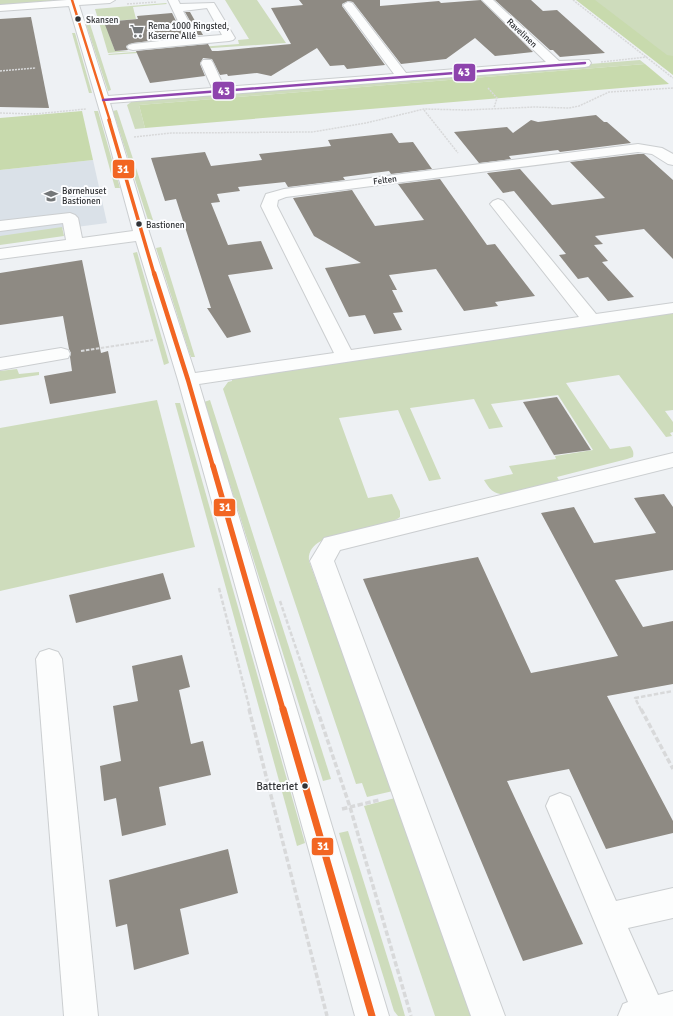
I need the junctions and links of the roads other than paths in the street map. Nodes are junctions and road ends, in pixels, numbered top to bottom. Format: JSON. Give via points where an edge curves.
{"nodes":[{"id":1,"x":110,"y":0,"type":"edge"},
{"id":2,"x":487,"y":0,"type":"edge"},
{"id":3,"x":73,"y":1,"type":"edge"},
{"id":4,"x":174,"y":4,"type":"edge"},
{"id":5,"x":348,"y":4,"type":"dead end"},
{"id":6,"x":0,"y":8,"type":"edge"},
{"id":7,"x":193,"y":41,"type":"junction"},
{"id":8,"x":133,"y":47,"type":"dead end"},
{"id":9,"x":207,"y":63,"type":"dead end"},
{"id":10,"x":585,"y":63,"type":"road end"},
{"id":11,"x":556,"y":65,"type":"junction"},
{"id":12,"x":403,"y":77,"type":"junction"},
{"id":13,"x":220,"y":91,"type":"junction"},
{"id":14,"x":104,"y":104,"type":"junction"},
{"id":15,"x":673,"y":161,"type":"edge"},
{"id":16,"x":498,"y":204,"type":"dead end"},
{"id":17,"x":0,"y":226,"type":"edge"},
{"id":18,"x":142,"y":235,"type":"junction"},
{"id":19,"x":75,"y":244,"type":"junction"},
{"id":20,"x":0,"y":254,"type":"edge"},
{"id":21,"x":673,"y":308,"type":"edge"},
{"id":22,"x":591,"y":320,"type":"junction"},
{"id":23,"x":61,"y":354,"type":"road end"},
{"id":24,"x":345,"y":357,"type":"junction"},
{"id":25,"x":0,"y":364,"type":"edge"},
{"id":26,"x":188,"y":380,"type":"junction"},
{"id":27,"x":673,"y":460,"type":"edge"},
{"id":28,"x":49,"y":659,"type":"dead end"},
{"id":29,"x":560,"y":806,"type":"dead end"},
{"id":30,"x":673,"y":903,"type":"edge"},
{"id":31,"x":608,"y":918,"type":"junction"},
{"id":32,"x":651,"y":1013,"type":"edge"},
{"id":33,"x":81,"y":1016,"type":"edge"},
{"id":34,"x":372,"y":1016,"type":"edge"},
{"id":35,"x":488,"y":1016,"type":"edge"}],
"edges":[{"from":1,"to":3,"type":"street"},
{"from":2,"to":11,"type":"street","name":"Ravelinen"},
{"from":3,"to":6,"type":"street"},
{"from":3,"to":14,"type":"street"},
{"from":4,"to":7,"type":"street"},
{"from":4,"to":7,"type":"street","via":[[210,5],[229,38]]},
{"from":5,"to":12,"type":"street"},
{"from":7,"to":8,"type":"street"},
{"from":9,"to":13,"type":"street"},
{"from":10,"to":11,"type":"street"},
{"from":11,"to":12,"type":"street"},
{"from":12,"to":13,"type":"street"},
{"from":13,"to":14,"type":"street"},
{"from":14,"to":18,"type":"street"},
{"from":15,"to":24,"type":"street","name":"Felten","via":[[653,149],[638,148],[284,193],[271,197],[269,206]]},
{"from":16,"to":22,"type":"street"},
{"from":17,"to":19,"type":"street","via":[[70,218]]},
{"from":18,"to":19,"type":"street"},
{"from":18,"to":26,"type":"street"},
{"from":19,"to":20,"type":"street"},
{"from":21,"to":22,"type":"street"},
{"from":22,"to":24,"type":"street"},
{"from":23,"to":25,"type":"street"},
{"from":24,"to":26,"type":"street"},
{"from":26,"to":34,"type":"street"},
{"from":27,"to":35,"type":"street","via":[[332,544],[322,561]]},
{"from":28,"to":33,"type":"street"},
{"from":29,"to":31,"type":"street"},
{"from":30,"to":31,"type":"street"},
{"from":31,"to":32,"type":"street"}]}
